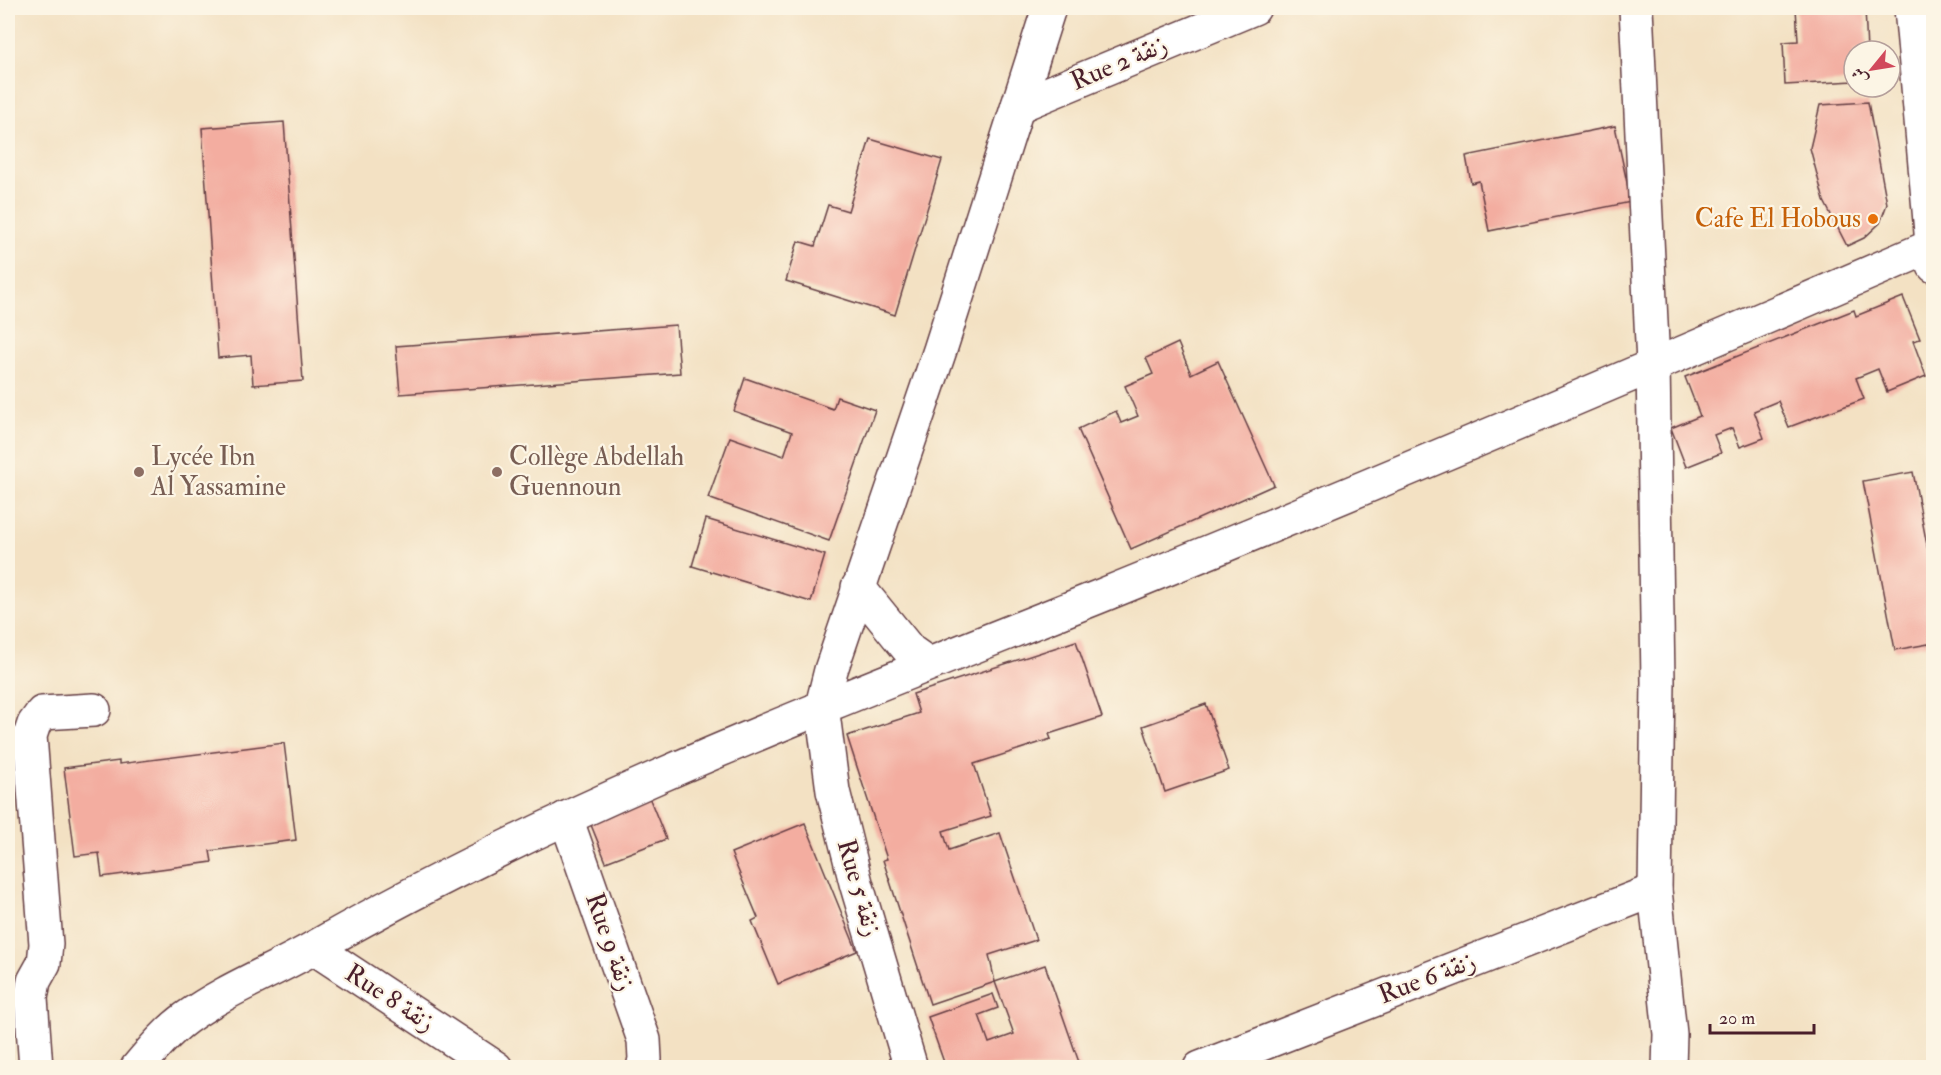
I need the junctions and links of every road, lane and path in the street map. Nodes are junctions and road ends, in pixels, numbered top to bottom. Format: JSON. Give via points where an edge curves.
{"nodes":[{"id":1,"x":1049,"y":8,"type":"edge"},
{"id":2,"x":1254,"y":8,"type":"edge"},
{"id":3,"x":1636,"y":8,"type":"edge"},
{"id":4,"x":1911,"y":8,"type":"edge"},
{"id":5,"x":1018,"y":106,"type":"junction"},
{"id":6,"x":1932,"y":252,"type":"edge"},
{"id":7,"x":1653,"y":364,"type":"junction"},
{"id":8,"x":858,"y":587,"type":"junction"},
{"id":9,"x":927,"y":663,"type":"junction"},
{"id":10,"x":822,"y":706,"type":"junction"},
{"id":11,"x":94,"y":710,"type":"dead end"},
{"id":12,"x":566,"y":818,"type":"junction"},
{"id":13,"x":1655,"y":890,"type":"junction"},
{"id":14,"x":314,"y":948,"type":"junction"},
{"id":15,"x":36,"y":1068,"type":"edge"},
{"id":16,"x":137,"y":1068,"type":"edge"},
{"id":17,"x":496,"y":1068,"type":"edge"},
{"id":18,"x":643,"y":1068,"type":"edge"},
{"id":19,"x":911,"y":1068,"type":"edge"},
{"id":20,"x":1200,"y":1068,"type":"edge"},
{"id":21,"x":1670,"y":1068,"type":"edge"}],
"edges":[{"from":1,"to":5,"type":"street"},
{"from":2,"to":5,"type":"street","name":"Rue 2 زنقة"},
{"from":3,"to":7,"type":"street"},
{"from":4,"to":6,"type":"street"},
{"from":5,"to":8,"type":"street","via":[[940,350]]},
{"from":6,"to":7,"type":"street"},
{"from":7,"to":9,"type":"street","via":[[1213,551]]},
{"from":7,"to":13,"type":"street","via":[[1658,682]]},
{"from":8,"to":9,"type":"street","via":[[910,651]]},
{"from":8,"to":10,"type":"street"},
{"from":9,"to":10,"type":"street"},
{"from":10,"to":12,"type":"street"},
{"from":10,"to":19,"type":"street","name":"Rue 5 زنقة","via":[[833,791]]},
{"from":11,"to":15,"type":"street","via":[[42,713],[30,736],[46,944],[44,963],[34,981],[31,998]]},
{"from":12,"to":14,"type":"street"},
{"from":12,"to":18,"type":"street","name":"Rue 9 زنقة","via":[[644,1040]]},
{"from":13,"to":20,"type":"street","name":"Rue 6 زنقة"},
{"from":13,"to":21,"type":"street"},
{"from":14,"to":16,"type":"street","via":[[186,1018],[163,1037]]},
{"from":14,"to":17,"type":"street","name":"Rue 8 زنقة"}]}
